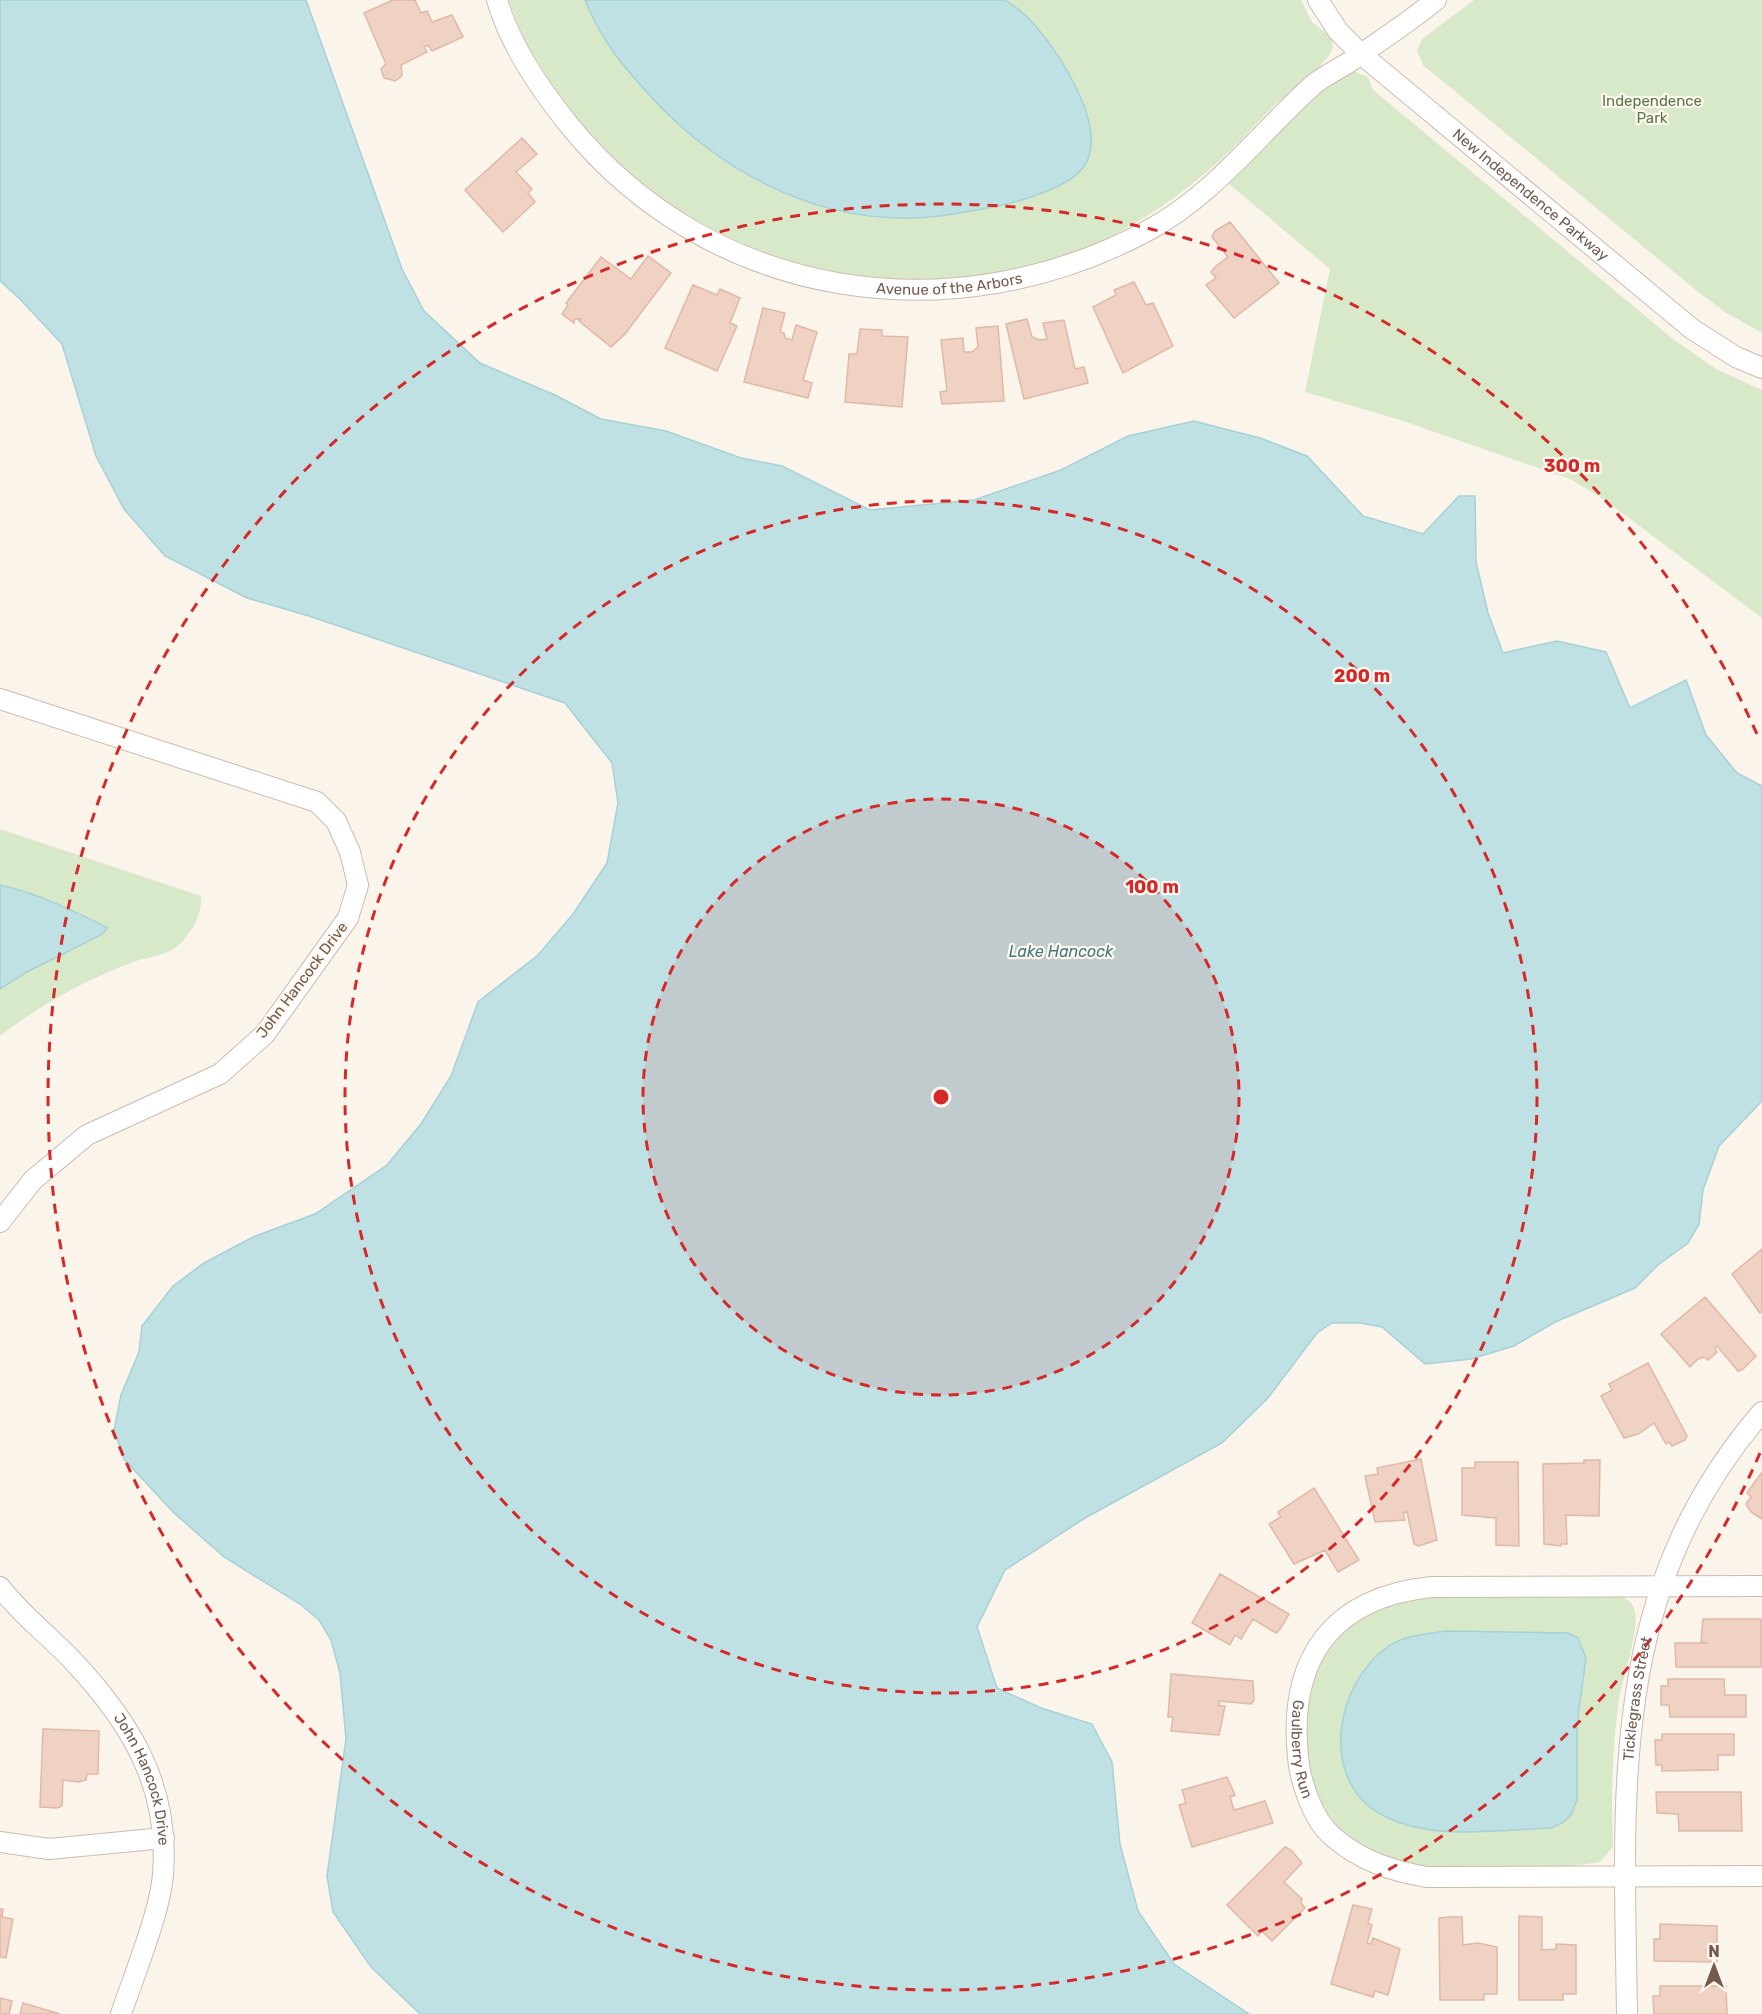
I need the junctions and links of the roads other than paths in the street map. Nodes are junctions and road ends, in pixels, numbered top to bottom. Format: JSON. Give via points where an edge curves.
{"nodes":[{"id":1,"x":497,"y":0,"type":"edge"},
{"id":2,"x":1318,"y":0,"type":"edge"},
{"id":3,"x":1436,"y":0,"type":"edge"},
{"id":4,"x":1361,"y":54,"type":"junction"},
{"id":5,"x":1762,"y":368,"type":"edge"},
{"id":6,"x":0,"y":699,"type":"edge"},
{"id":7,"x":0,"y":1222,"type":"edge"},
{"id":8,"x":1762,"y":1413,"type":"edge"},
{"id":9,"x":1762,"y":1586,"type":"edge"},
{"id":10,"x":0,"y":1587,"type":"edge"},
{"id":11,"x":1661,"y":1587,"type":"junction"},
{"id":12,"x":164,"y":1838,"type":"junction"},
{"id":13,"x":0,"y":1842,"type":"edge"},
{"id":14,"x":1762,"y":1876,"type":"edge"},
{"id":15,"x":1625,"y":1877,"type":"junction"},
{"id":16,"x":121,"y":2014,"type":"edge"},
{"id":17,"x":1627,"y":2014,"type":"edge"}],
"edges":[{"from":1,"to":4,"type":"street","name":"Avenue of the Arbors","via":[[507,28],[555,107],[592,153],[633,190],[674,220],[726,249],[788,272],[871,289],[920,292],[1015,280],[1063,268],[1148,231],[1218,181],[1315,84]]},
{"from":2,"to":4,"type":"street","name":"New Independence Parkway","via":[[1338,31]]},
{"from":3,"to":4,"type":"street","name":"Avenue of the Arbors"},
{"from":4,"to":5,"type":"street","name":"New Independence Parkway","via":[[1692,329],[1736,357]]},
{"from":6,"to":7,"type":"street","name":"John Hancock Drive","via":[[317,802],[336,821],[350,852],[358,885],[348,918],[265,1034],[220,1074],[87,1135],[33,1180]]},
{"from":8,"to":11,"type":"street","name":"Ticklegrass Street","via":[[1708,1485],[1690,1516]]},
{"from":9,"to":11,"type":"street","name":"Gaulberry Run"},
{"from":10,"to":12,"type":"street","name":"John Hancock Drive","via":[[21,1614],[73,1661],[132,1737],[159,1796]]},
{"from":11,"to":15,"type":"street","name":"Ticklegrass Street","via":[[1640,1657],[1631,1722]]},
{"from":11,"to":15,"type":"street","name":"Gaulberry Run","via":[[1432,1587],[1379,1597],[1354,1610],[1318,1648],[1305,1674],[1298,1704],[1299,1771],[1309,1801],[1330,1834],[1359,1856],[1394,1871],[1427,1877]]},
{"from":12,"to":13,"type":"street","via":[[49,1849]]},
{"from":12,"to":16,"type":"street","name":"John Hancock Drive","via":[[163,1876]]},
{"from":14,"to":15,"type":"street","name":"Gaulberry Run"},
{"from":15,"to":17,"type":"street","name":"Ticklegrass Street"}]}
